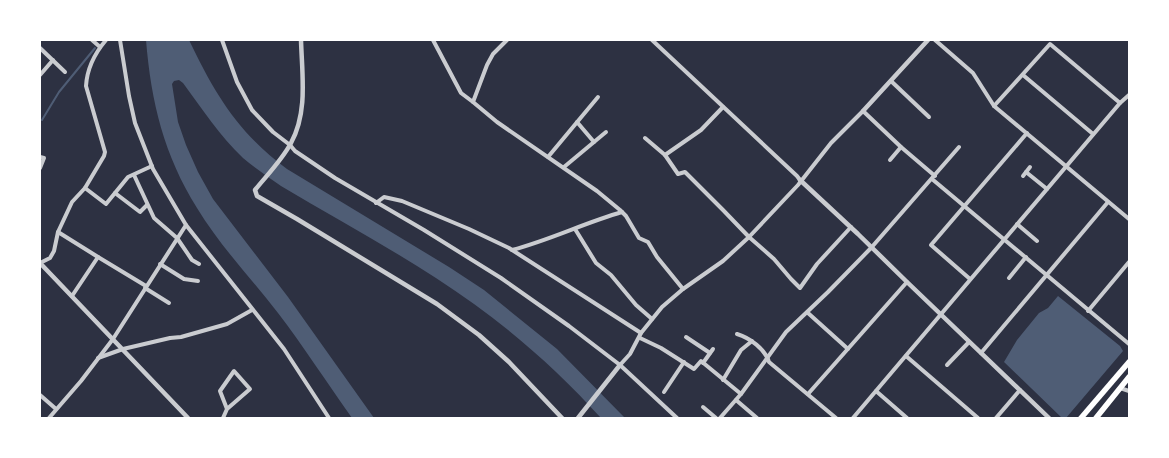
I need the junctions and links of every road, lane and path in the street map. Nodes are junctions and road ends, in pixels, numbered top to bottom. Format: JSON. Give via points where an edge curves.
{"nodes":[{"id":1,"x":92,"y":40,"type":"edge"},
{"id":2,"x":105,"y":40,"type":"edge"},
{"id":3,"x":120,"y":40,"type":"edge"},
{"id":4,"x":222,"y":40,"type":"edge"},
{"id":5,"x":301,"y":40,"type":"edge"},
{"id":6,"x":434,"y":40,"type":"edge"},
{"id":7,"x":507,"y":40,"type":"edge"},
{"id":8,"x":928,"y":40,"type":"edge"},
{"id":9,"x":935,"y":40,"type":"edge"},
{"id":10,"x":655,"y":41,"type":"edge"},
{"id":11,"x":100,"y":47,"type":"junction"},
{"id":12,"x":40,"y":48,"type":"edge"},
{"id":13,"x":53,"y":60,"type":"junction"},
{"id":14,"x":65,"y":72,"type":"dead end"},
{"id":15,"x":40,"y":75,"type":"edge"},
{"id":16,"x":1023,"y":75,"type":"junction"},
{"id":17,"x":891,"y":81,"type":"junction"},
{"id":18,"x":1129,"y":95,"type":"edge"},
{"id":19,"x":598,"y":97,"type":"dead end"},
{"id":20,"x":473,"y":102,"type":"junction"},
{"id":21,"x":1120,"y":103,"type":"junction"},
{"id":22,"x":994,"y":106,"type":"junction"},
{"id":23,"x":723,"y":107,"type":"junction"},
{"id":24,"x":863,"y":111,"type":"junction"},
{"id":25,"x":929,"y":117,"type":"dead end"},
{"id":26,"x":577,"y":122,"type":"junction"},
{"id":27,"x":606,"y":132,"type":"dead end"},
{"id":28,"x":1027,"y":133,"type":"junction"},
{"id":29,"x":1093,"y":134,"type":"junction"},
{"id":30,"x":645,"y":138,"type":"dead end"},
{"id":31,"x":594,"y":142,"type":"junction"},
{"id":32,"x":289,"y":147,"type":"junction"},
{"id":33,"x":901,"y":147,"type":"junction"},
{"id":34,"x":959,"y":147,"type":"dead end"},
{"id":35,"x":665,"y":155,"type":"junction"},
{"id":36,"x":40,"y":157,"type":"edge"},
{"id":37,"x":548,"y":157,"type":"junction"},
{"id":38,"x":890,"y":160,"type":"dead end"},
{"id":39,"x":152,"y":166,"type":"junction"},
{"id":40,"x":1066,"y":166,"type":"junction"},
{"id":41,"x":564,"y":167,"type":"junction"},
{"id":42,"x":40,"y":168,"type":"edge"},
{"id":43,"x":1030,"y":168,"type":"dead end"},
{"id":44,"x":1026,"y":172,"type":"junction"},
{"id":45,"x":134,"y":174,"type":"junction"},
{"id":46,"x":1023,"y":176,"type":"dead end"},
{"id":47,"x":933,"y":177,"type":"junction"},
{"id":48,"x":800,"y":180,"type":"junction"},
{"id":49,"x":85,"y":188,"type":"junction"},
{"id":50,"x":1047,"y":189,"type":"junction"},
{"id":51,"x":116,"y":193,"type":"junction"},
{"id":52,"x":1108,"y":202,"type":"junction"},
{"id":53,"x":376,"y":203,"type":"junction"},
{"id":54,"x":147,"y":204,"type":"junction"},
{"id":55,"x":965,"y":206,"type":"junction"},
{"id":56,"x":622,"y":212,"type":"junction"},
{"id":57,"x":1129,"y":219,"type":"edge"},
{"id":58,"x":1017,"y":224,"type":"junction"},
{"id":59,"x":186,"y":225,"type":"junction"},
{"id":60,"x":851,"y":227,"type":"junction"},
{"id":61,"x":575,"y":229,"type":"junction"},
{"id":62,"x":58,"y":232,"type":"junction"},
{"id":63,"x":749,"y":237,"type":"junction"},
{"id":64,"x":177,"y":238,"type":"junction"},
{"id":65,"x":1004,"y":238,"type":"junction"},
{"id":66,"x":1037,"y":241,"type":"dead end"},
{"id":67,"x":871,"y":248,"type":"junction"},
{"id":68,"x":512,"y":250,"type":"junction"},
{"id":69,"x":98,"y":257,"type":"junction"},
{"id":70,"x":1026,"y":257,"type":"junction"},
{"id":71,"x":1129,"y":262,"type":"edge"},
{"id":72,"x":40,"y":263,"type":"edge"},
{"id":73,"x":160,"y":264,"type":"junction"},
{"id":74,"x":199,"y":264,"type":"dead end"},
{"id":75,"x":1046,"y":275,"type":"junction"},
{"id":76,"x":1008,"y":278,"type":"dead end"},
{"id":77,"x":970,"y":279,"type":"junction"},
{"id":78,"x":198,"y":281,"type":"dead end"},
{"id":79,"x":906,"y":282,"type":"junction"},
{"id":80,"x":146,"y":287,"type":"junction"},
{"id":81,"x":683,"y":289,"type":"junction"},
{"id":82,"x":72,"y":296,"type":"junction"},
{"id":83,"x":169,"y":302,"type":"dead end"},
{"id":84,"x":252,"y":310,"type":"junction"},
{"id":85,"x":1088,"y":311,"type":"junction"},
{"id":86,"x":808,"y":313,"type":"junction"},
{"id":87,"x":940,"y":314,"type":"junction"},
{"id":88,"x":652,"y":319,"type":"junction"},
{"id":89,"x":737,"y":334,"type":"dead end"},
{"id":90,"x":640,"y":336,"type":"junction"},
{"id":91,"x":686,"y":337,"type":"dead end"},
{"id":92,"x":113,"y":339,"type":"junction"},
{"id":93,"x":752,"y":341,"type":"junction"},
{"id":94,"x":969,"y":342,"type":"junction"},
{"id":95,"x":1129,"y":344,"type":"edge"},
{"id":96,"x":123,"y":349,"type":"junction"},
{"id":97,"x":713,"y":349,"type":"dead end"},
{"id":98,"x":848,"y":349,"type":"junction"},
{"id":99,"x":710,"y":353,"type":"junction"},
{"id":100,"x":981,"y":353,"type":"junction"},
{"id":101,"x":1129,"y":355,"type":"edge"},
{"id":102,"x":906,"y":356,"type":"junction"},
{"id":103,"x":98,"y":358,"type":"junction"},
{"id":104,"x":768,"y":358,"type":"junction"},
{"id":105,"x":684,"y":362,"type":"junction"},
{"id":106,"x":1129,"y":362,"type":"edge"},
{"id":107,"x":703,"y":363,"type":"junction"},
{"id":108,"x":947,"y":365,"type":"dead end"},
{"id":109,"x":620,"y":366,"type":"junction"},
{"id":110,"x":1118,"y":374,"type":"junction"},
{"id":111,"x":1129,"y":379,"type":"edge"},
{"id":112,"x":723,"y":380,"type":"junction"},
{"id":113,"x":1121,"y":386,"type":"junction"},
{"id":114,"x":1020,"y":390,"type":"junction"},
{"id":115,"x":876,"y":391,"type":"junction"},
{"id":116,"x":664,"y":392,"type":"dead end"},
{"id":117,"x":1129,"y":392,"type":"edge"},
{"id":118,"x":40,"y":394,"type":"edge"},
{"id":119,"x":741,"y":394,"type":"junction"},
{"id":120,"x":808,"y":394,"type":"junction"},
{"id":121,"x":736,"y":400,"type":"junction"},
{"id":122,"x":704,"y":406,"type":"dead end"},
{"id":123,"x":227,"y":409,"type":"junction"},
{"id":124,"x":56,"y":410,"type":"junction"},
{"id":125,"x":183,"y":413,"type":"junction"},
{"id":126,"x":49,"y":418,"type":"edge"},
{"id":127,"x":178,"y":418,"type":"edge"},
{"id":128,"x":188,"y":418,"type":"edge"},
{"id":129,"x":223,"y":418,"type":"edge"},
{"id":130,"x":329,"y":418,"type":"edge"},
{"id":131,"x":562,"y":418,"type":"edge"},
{"id":132,"x":578,"y":418,"type":"edge"},
{"id":133,"x":677,"y":418,"type":"edge"},
{"id":134,"x":718,"y":418,"type":"edge"},
{"id":135,"x":757,"y":418,"type":"edge"},
{"id":136,"x":836,"y":418,"type":"edge"},
{"id":137,"x":853,"y":418,"type":"edge"},
{"id":138,"x":907,"y":418,"type":"edge"},
{"id":139,"x":978,"y":418,"type":"edge"},
{"id":140,"x":996,"y":418,"type":"edge"},
{"id":141,"x":1050,"y":418,"type":"edge"},
{"id":142,"x":1081,"y":418,"type":"edge"},
{"id":143,"x":1096,"y":418,"type":"edge"}],
"edges":[{"from":1,"to":11,"type":"street"},
{"from":2,"to":11,"type":"street"},
{"from":3,"to":39,"type":"street","via":[[135,122]]},
{"from":4,"to":32,"type":"street","via":[[237,82],[252,110]]},
{"from":5,"to":32,"type":"street","via":[[302,110]]},
{"from":6,"to":20,"type":"street","via":[[461,93]]},
{"from":7,"to":20,"type":"street","via":[[486,65]]},
{"from":8,"to":17,"type":"street"},
{"from":9,"to":22,"type":"street","via":[[972,73]]},
{"from":10,"to":23,"type":"street"},
{"from":11,"to":49,"type":"street","via":[[86,75],[86,86],[105,152]]},
{"from":12,"to":13,"type":"street"},
{"from":13,"to":14,"type":"street"},
{"from":13,"to":15,"type":"street"},
{"from":16,"to":21,"type":"street","via":[[1050,44]]},
{"from":16,"to":22,"type":"street"},
{"from":16,"to":29,"type":"street"},
{"from":17,"to":24,"type":"street"},
{"from":17,"to":25,"type":"street"},
{"from":18,"to":21,"type":"street"},
{"from":19,"to":26,"type":"street"},
{"from":20,"to":37,"type":"street"},
{"from":21,"to":29,"type":"street"},
{"from":22,"to":28,"type":"street"},
{"from":23,"to":35,"type":"street","via":[[701,130]]},
{"from":23,"to":48,"type":"street"},
{"from":24,"to":33,"type":"street"},
{"from":24,"to":48,"type":"street","via":[[830,143]]},
{"from":26,"to":31,"type":"street"},
{"from":26,"to":37,"type":"street"},
{"from":27,"to":31,"type":"street"},
{"from":28,"to":40,"type":"street"},
{"from":28,"to":55,"type":"street"},
{"from":29,"to":40,"type":"street"},
{"from":30,"to":35,"type":"street"},
{"from":31,"to":41,"type":"street"},
{"from":32,"to":53,"type":"street"},
{"from":32,"to":131,"type":"street","via":[[256,190],[259,198],[437,304],[510,362]]},
{"from":33,"to":38,"type":"street"},
{"from":33,"to":47,"type":"street"},
{"from":34,"to":47,"type":"street"},
{"from":35,"to":63,"type":"street","via":[[678,174],[685,172]]},
{"from":36,"to":42,"type":"street","via":[[44,158]]},
{"from":37,"to":41,"type":"street"},
{"from":39,"to":45,"type":"street"},
{"from":39,"to":59,"type":"street"},
{"from":40,"to":50,"type":"street"},
{"from":40,"to":52,"type":"street"},
{"from":41,"to":56,"type":"street"},
{"from":43,"to":44,"type":"street"},
{"from":44,"to":46,"type":"street"},
{"from":44,"to":50,"type":"street"},
{"from":45,"to":51,"type":"street"},
{"from":45,"to":54,"type":"street"},
{"from":47,"to":55,"type":"street"},
{"from":47,"to":67,"type":"street"},
{"from":48,"to":60,"type":"street"},
{"from":48,"to":63,"type":"street"},
{"from":49,"to":51,"type":"street","via":[[106,204]]},
{"from":49,"to":62,"type":"street","via":[[72,202]]},
{"from":50,"to":58,"type":"street"},
{"from":51,"to":54,"type":"street","via":[[140,212]]},
{"from":52,"to":57,"type":"street"},
{"from":52,"to":75,"type":"street"},
{"from":53,"to":68,"type":"street","via":[[384,197],[402,202]]},
{"from":53,"to":109,"type":"street","via":[[500,278]]},
{"from":54,"to":64,"type":"street","via":[[154,218]]},
{"from":55,"to":65,"type":"street"},
{"from":55,"to":77,"type":"street","via":[[931,245]]},
{"from":56,"to":61,"type":"street"},
{"from":56,"to":81,"type":"street","via":[[639,238],[648,242]]},
{"from":58,"to":65,"type":"street"},
{"from":58,"to":66,"type":"street"},
{"from":59,"to":64,"type":"street"},
{"from":59,"to":84,"type":"street"},
{"from":60,"to":63,"type":"street","via":[[800,288]]},
{"from":60,"to":67,"type":"street"},
{"from":61,"to":68,"type":"street"},
{"from":61,"to":88,"type":"street","via":[[596,263],[612,274],[636,305]]},
{"from":62,"to":69,"type":"street"},
{"from":62,"to":72,"type":"street","via":[[54,252]]},
{"from":63,"to":81,"type":"street"},
{"from":64,"to":73,"type":"street"},
{"from":64,"to":74,"type":"street","via":[[192,260]]},
{"from":65,"to":70,"type":"street"},
{"from":65,"to":77,"type":"street"},
{"from":67,"to":79,"type":"street"},
{"from":67,"to":86,"type":"street"},
{"from":68,"to":90,"type":"street"},
{"from":69,"to":80,"type":"street"},
{"from":69,"to":82,"type":"street"},
{"from":70,"to":75,"type":"street"},
{"from":70,"to":76,"type":"street"},
{"from":71,"to":85,"type":"street"},
{"from":72,"to":82,"type":"street"},
{"from":73,"to":78,"type":"street","via":[[184,279]]},
{"from":73,"to":80,"type":"street"},
{"from":75,"to":85,"type":"street"},
{"from":75,"to":100,"type":"street"},
{"from":77,"to":87,"type":"street"},
{"from":79,"to":87,"type":"street"},
{"from":79,"to":98,"type":"street"},
{"from":80,"to":83,"type":"street"},
{"from":80,"to":92,"type":"street"},
{"from":81,"to":88,"type":"street"},
{"from":82,"to":92,"type":"street"},
{"from":84,"to":96,"type":"street","via":[[227,324]]},
{"from":84,"to":130,"type":"street","via":[[284,349]]},
{"from":85,"to":95,"type":"street"},
{"from":86,"to":98,"type":"street"},
{"from":86,"to":104,"type":"street","via":[[786,332]]},
{"from":87,"to":94,"type":"street"},
{"from":87,"to":102,"type":"street"},
{"from":88,"to":90,"type":"street"},
{"from":89,"to":93,"type":"street"},
{"from":90,"to":105,"type":"street"},
{"from":90,"to":109,"type":"street"},
{"from":91,"to":99,"type":"street"},
{"from":92,"to":96,"type":"street"},
{"from":92,"to":103,"type":"street"},
{"from":93,"to":104,"type":"street"},
{"from":93,"to":112,"type":"street","via":[[741,350]]},
{"from":94,"to":100,"type":"street"},
{"from":94,"to":108,"type":"street"},
{"from":96,"to":103,"type":"street"},
{"from":96,"to":125,"type":"street"},
{"from":97,"to":99,"type":"street"},
{"from":98,"to":120,"type":"street"},
{"from":99,"to":107,"type":"street"},
{"from":100,"to":114,"type":"street"},
{"from":101,"to":110,"type":"highway"},
{"from":102,"to":115,"type":"street"},
{"from":102,"to":139,"type":"street"},
{"from":103,"to":124,"type":"street"},
{"from":104,"to":119,"type":"street"},
{"from":104,"to":120,"type":"street"},
{"from":105,"to":107,"type":"street","via":[[694,369],[701,361]]},
{"from":105,"to":116,"type":"street"},
{"from":106,"to":110,"type":"highway"},
{"from":107,"to":112,"type":"street"},
{"from":109,"to":132,"type":"street"},
{"from":109,"to":133,"type":"street"},
{"from":110,"to":142,"type":"highway"},
{"from":111,"to":113,"type":"highway"},
{"from":112,"to":119,"type":"street"},
{"from":113,"to":117,"type":"street"},
{"from":113,"to":143,"type":"highway"},
{"from":114,"to":140,"type":"street"},
{"from":114,"to":141,"type":"street"},
{"from":115,"to":137,"type":"street"},
{"from":115,"to":138,"type":"street"},
{"from":118,"to":124,"type":"street"},
{"from":119,"to":121,"type":"street"},
{"from":120,"to":136,"type":"street"},
{"from":121,"to":134,"type":"street"},
{"from":121,"to":135,"type":"street"},
{"from":122,"to":134,"type":"street"},
{"from":123,"to":123,"type":"street","via":[[220,391],[234,371],[250,389]]},
{"from":123,"to":129,"type":"street"},
{"from":124,"to":126,"type":"street"},
{"from":125,"to":127,"type":"street"},
{"from":125,"to":128,"type":"street"}]}
